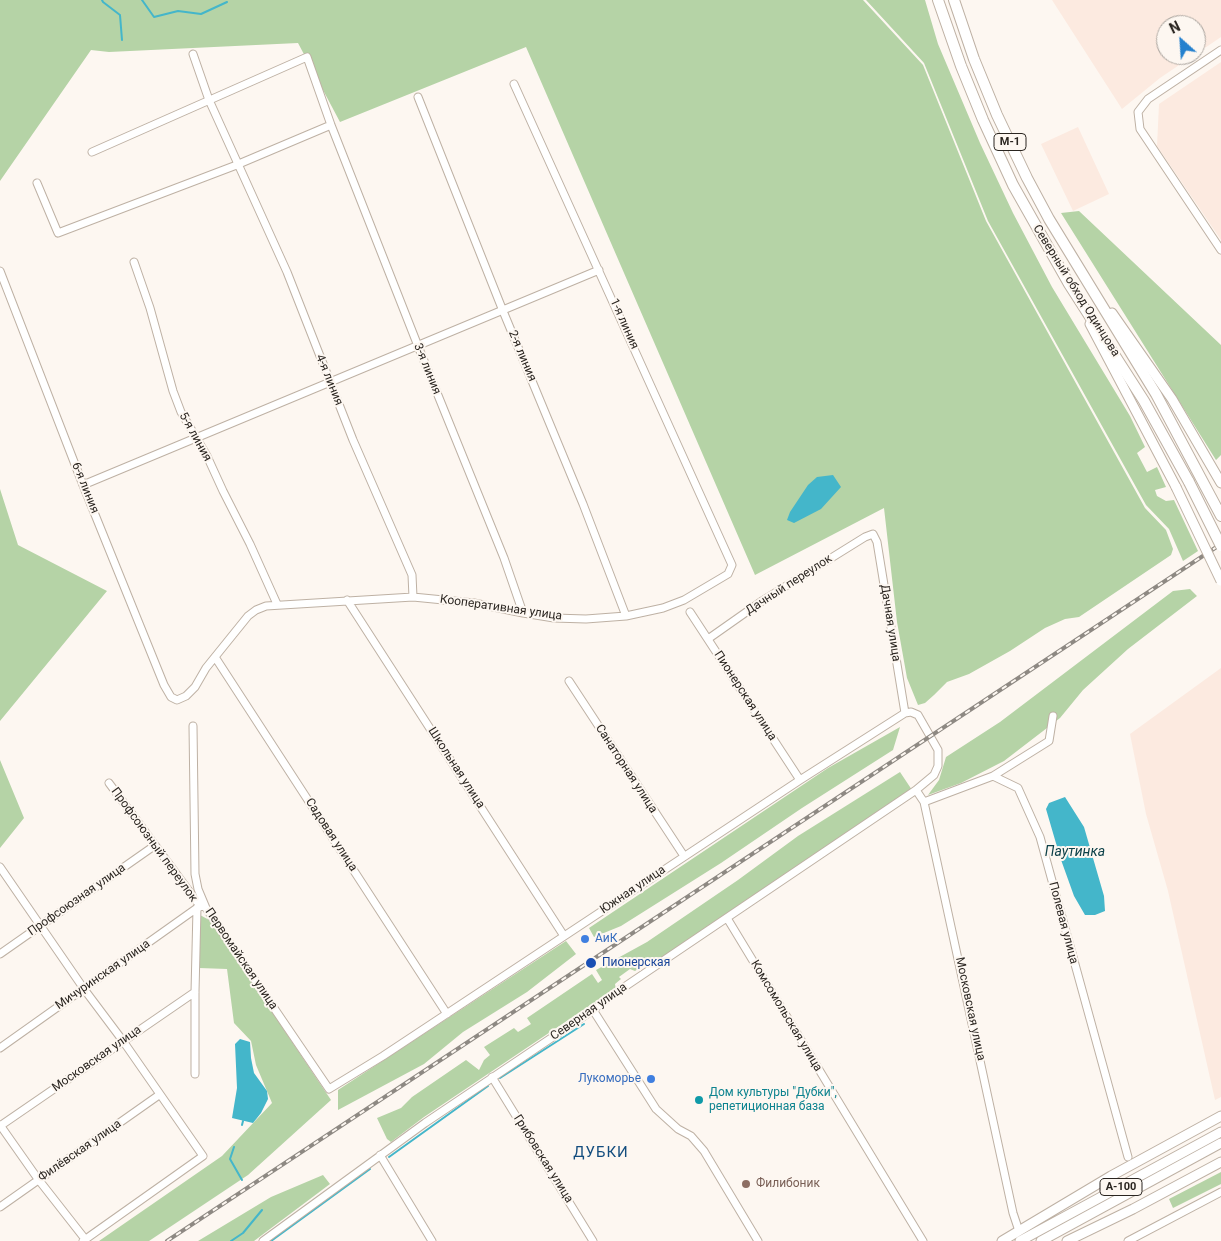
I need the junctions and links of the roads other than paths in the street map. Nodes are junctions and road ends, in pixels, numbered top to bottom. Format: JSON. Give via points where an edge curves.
{"nodes":[{"id":1,"x":938,"y":0,"type":"edge"},
{"id":2,"x":954,"y":0,"type":"edge"},
{"id":3,"x":1221,"y":50,"type":"edge"},
{"id":4,"x":193,"y":54,"type":"dead end"},
{"id":5,"x":514,"y":84,"type":"dead end"},
{"id":6,"x":418,"y":97,"type":"dead end"},
{"id":7,"x":209,"y":100,"type":"junction"},
{"id":8,"x":331,"y":126,"type":"junction"},
{"id":9,"x":92,"y":152,"type":"dead end"},
{"id":10,"x":239,"y":164,"type":"junction"},
{"id":11,"x":37,"y":183,"type":"dead end"},
{"id":12,"x":1221,"y":250,"type":"edge"},
{"id":13,"x":134,"y":262,"type":"dead end"},
{"id":14,"x":599,"y":270,"type":"junction"},
{"id":15,"x":0,"y":271,"type":"edge"},
{"id":16,"x":1084,"y":275,"type":"junction"},
{"id":17,"x":1069,"y":284,"type":"junction"},
{"id":18,"x":503,"y":311,"type":"junction"},
{"id":19,"x":418,"y":346,"type":"junction"},
{"id":20,"x":330,"y":383,"type":"junction"},
{"id":21,"x":197,"y":438,"type":"junction"},
{"id":22,"x":1221,"y":483,"type":"edge"},
{"id":23,"x":83,"y":485,"type":"junction"},
{"id":24,"x":1221,"y":516,"type":"edge"},
{"id":25,"x":872,"y":534,"type":"joint"},
{"id":26,"x":1221,"y":546,"type":"edge"},
{"id":27,"x":732,"y":565,"type":"joint"},
{"id":28,"x":1221,"y":581,"type":"edge"},
{"id":29,"x":413,"y":597,"type":"junction"},
{"id":30,"x":347,"y":600,"type":"junction"},
{"id":31,"x":277,"y":604,"type":"junction"},
{"id":32,"x":690,"y":612,"type":"dead end"},
{"id":33,"x":523,"y":613,"type":"junction"},
{"id":34,"x":626,"y":616,"type":"junction"},
{"id":35,"x":708,"y":640,"type":"junction"},
{"id":36,"x":215,"y":657,"type":"junction"},
{"id":37,"x":569,"y":681,"type":"dead end"},
{"id":38,"x":177,"y":700,"type":"joint"},
{"id":39,"x":905,"y":713,"type":"junction"},
{"id":40,"x":1054,"y":716,"type":"dead end"},
{"id":41,"x":194,"y":726,"type":"dead end"},
{"id":42,"x":993,"y":776,"type":"junction"},
{"id":43,"x":800,"y":780,"type":"junction"},
{"id":44,"x":109,"y":783,"type":"dead end"},
{"id":45,"x":916,"y":790,"type":"junction"},
{"id":46,"x":924,"y":802,"type":"junction"},
{"id":47,"x":154,"y":846,"type":"junction"},
{"id":48,"x":684,"y":856,"type":"junction"},
{"id":49,"x":0,"y":867,"type":"edge"},
{"id":50,"x":201,"y":908,"type":"junction"},
{"id":51,"x":727,"y":918,"type":"junction"},
{"id":52,"x":41,"y":924,"type":"junction"},
{"id":53,"x":564,"y":936,"type":"junction"},
{"id":54,"x":0,"y":954,"type":"edge"},
{"id":55,"x":84,"y":989,"type":"junction"},
{"id":56,"x":195,"y":992,"type":"junction"},
{"id":57,"x":593,"y":1010,"type":"junction"},
{"id":58,"x":446,"y":1014,"type":"junction"},
{"id":59,"x":123,"y":1041,"type":"junction"},
{"id":60,"x":0,"y":1048,"type":"edge"},
{"id":61,"x":195,"y":1074,"type":"dead end"},
{"id":62,"x":492,"y":1077,"type":"junction"},
{"id":63,"x":329,"y":1089,"type":"joint"},
{"id":64,"x":160,"y":1095,"type":"junction"},
{"id":65,"x":1221,"y":1116,"type":"edge"},
{"id":66,"x":0,"y":1125,"type":"edge"},
{"id":67,"x":1221,"y":1132,"type":"edge"},
{"id":68,"x":1221,"y":1143,"type":"edge"},
{"id":69,"x":380,"y":1155,"type":"junction"},
{"id":70,"x":1128,"y":1158,"type":"dead end"},
{"id":71,"x":1221,"y":1162,"type":"edge"},
{"id":72,"x":38,"y":1179,"type":"junction"},
{"id":73,"x":1221,"y":1192,"type":"edge"},
{"id":74,"x":0,"y":1206,"type":"edge"},
{"id":75,"x":1019,"y":1231,"type":"junction"},
{"id":76,"x":84,"y":1240,"type":"edge"},
{"id":77,"x":263,"y":1241,"type":"edge"},
{"id":78,"x":432,"y":1241,"type":"edge"},
{"id":79,"x":593,"y":1241,"type":"edge"},
{"id":80,"x":758,"y":1241,"type":"edge"},
{"id":81,"x":923,"y":1241,"type":"edge"},
{"id":82,"x":1002,"y":1241,"type":"edge"},
{"id":83,"x":1020,"y":1241,"type":"edge"},
{"id":84,"x":1042,"y":1241,"type":"edge"},
{"id":85,"x":1068,"y":1241,"type":"edge"},
{"id":86,"x":1128,"y":1241,"type":"edge"}],
"edges":[{"from":1,"to":17,"type":"highway","name":"Северный обход Одинцова","number":"М-1","via":[[983,120],[1013,185]]},
{"from":2,"to":16,"type":"highway","name":"Северный обход Одинцова","number":"М-1","via":[[1001,124],[1049,219]]},
{"from":3,"to":12,"type":"street","via":[[1148,99],[1138,112],[1140,129]]},
{"from":4,"to":7,"type":"street","name":"4-я линия"},
{"from":5,"to":14,"type":"street","name":"1-я линия"},
{"from":6,"to":18,"type":"street","name":"2-я линия"},
{"from":7,"to":8,"type":"street","name":"3-я линия","via":[[306,57]]},
{"from":7,"to":9,"type":"street"},
{"from":7,"to":10,"type":"street","name":"4-я линия"},
{"from":8,"to":10,"type":"street"},
{"from":8,"to":19,"type":"street","name":"3-я линия"},
{"from":10,"to":11,"type":"street","via":[[58,234]]},
{"from":10,"to":20,"type":"street","name":"4-я линия","via":[[287,272]]},
{"from":13,"to":21,"type":"street","name":"5-я линия","via":[[173,390],[181,412]]},
{"from":14,"to":18,"type":"street"},
{"from":14,"to":27,"type":"street","name":"1-я линия"},
{"from":15,"to":23,"type":"street","name":"6-я линия"},
{"from":16,"to":22,"type":"main road","via":[[1151,368]]},
{"from":16,"to":24,"type":"highway","name":"Северный обход Одинцова","number":"М-1","via":[[1156,394]]},
{"from":17,"to":26,"type":"highway","name":"Северный обход Одинцова","number":"М-1","bridge":true,"via":[[1144,401]]},
{"from":17,"to":28,"type":"main road","bridge":true,"via":[[1176,487]]},
{"from":18,"to":19,"type":"street"},
{"from":18,"to":34,"type":"street","name":"2-я линия"},
{"from":19,"to":20,"type":"street"},
{"from":19,"to":33,"type":"street","name":"3-я линия"},
{"from":20,"to":21,"type":"street"},
{"from":20,"to":29,"type":"street","name":"4-я линия","via":[[412,575]]},
{"from":21,"to":23,"type":"street"},
{"from":21,"to":31,"type":"street","name":"5-я линия"},
{"from":23,"to":38,"type":"street","name":"6-я линия","via":[[164,686]]},
{"from":25,"to":35,"type":"street","name":"Дачный переулок","via":[[762,601]]},
{"from":25,"to":39,"type":"street","name":"Дачная улица","via":[[877,542]]},
{"from":27,"to":34,"type":"street","name":"Кооперативная улица","via":[[728,574],[684,600]]},
{"from":29,"to":30,"type":"street","name":"Кооперативная улица"},
{"from":29,"to":33,"type":"street","name":"Кооперативная улица","via":[[474,602]]},
{"from":30,"to":31,"type":"street","name":"Кооперативная улица"},
{"from":30,"to":53,"type":"street","name":"Школьная улица"},
{"from":31,"to":36,"type":"street","name":"Кооперативная улица","via":[[248,616]]},
{"from":32,"to":35,"type":"street","name":"Пионерская улица"},
{"from":33,"to":34,"type":"street","name":"Кооперативная улица","via":[[586,619]]},
{"from":35,"to":43,"type":"street","name":"Пионерская улица"},
{"from":36,"to":38,"type":"street","name":"Кооперативная улица","via":[[195,687]]},
{"from":36,"to":58,"type":"street","name":"Садовая улица"},
{"from":37,"to":48,"type":"street","name":"Санаторная улица"},
{"from":39,"to":43,"type":"street","name":"Южная улица"},
{"from":39,"to":45,"type":"street","name":"Северная улица","via":[[918,715],[938,750],[938,766],[934,775]]},
{"from":40,"to":42,"type":"street","via":[[1049,741]]},
{"from":41,"to":50,"type":"street","name":"Первомайская улица","via":[[195,874]]},
{"from":42,"to":46,"type":"street"},
{"from":42,"to":70,"type":"street","name":"Полевая улица","via":[[1018,788],[1040,837]]},
{"from":43,"to":48,"type":"street","name":"Южная улица"},
{"from":44,"to":47,"type":"street","name":"Профсоюзный переулок"},
{"from":45,"to":46,"type":"street","name":"Московская улица"},
{"from":45,"to":51,"type":"street","name":"Северная улица"},
{"from":46,"to":75,"type":"street","name":"Московская улица"},
{"from":47,"to":50,"type":"street","name":"Профсоюзный переулок"},
{"from":47,"to":52,"type":"street","name":"Профсоюзная улица"},
{"from":48,"to":53,"type":"street","name":"Южная улица"},
{"from":49,"to":52,"type":"street"},
{"from":50,"to":55,"type":"street","name":"Мичуринская улица"},
{"from":50,"to":56,"type":"street"},
{"from":50,"to":63,"type":"street","name":"Первомайская улица"},
{"from":51,"to":57,"type":"street","name":"Северная улица"},
{"from":51,"to":81,"type":"street","name":"Комсомольская улица"},
{"from":52,"to":54,"type":"street","name":"Профсоюзная улица"},
{"from":52,"to":55,"type":"street"},
{"from":53,"to":58,"type":"street","name":"Южная улица"},
{"from":55,"to":59,"type":"street"},
{"from":55,"to":60,"type":"street","name":"Мичуринская улица"},
{"from":56,"to":59,"type":"street","name":"Московская улица"},
{"from":56,"to":61,"type":"street"},
{"from":57,"to":62,"type":"street","name":"Северная улица"},
{"from":57,"to":80,"type":"street","via":[[656,1109],[691,1136],[704,1151]]},
{"from":58,"to":63,"type":"street","name":"Южная улица"},
{"from":59,"to":64,"type":"street"},
{"from":59,"to":66,"type":"street","name":"Московская улица"},
{"from":62,"to":69,"type":"street","name":"Северная улица"},
{"from":62,"to":79,"type":"street","name":"Грибовская улица"},
{"from":64,"to":72,"type":"street","name":"Филёвская улица"},
{"from":64,"to":76,"type":"street","via":[[203,1156]]},
{"from":65,"to":75,"type":"main road"},
{"from":66,"to":72,"type":"street"},
{"from":67,"to":83,"type":"main road","number":"А-100"},
{"from":68,"to":84,"type":"main road","number":"А-100"},
{"from":69,"to":77,"type":"street","name":"Северная улица"},
{"from":69,"to":78,"type":"street"},
{"from":71,"to":85,"type":"main road"},
{"from":72,"to":74,"type":"street","name":"Филёвская улица"},
{"from":72,"to":76,"type":"street"},
{"from":73,"to":86,"type":"street"},
{"from":75,"to":82,"type":"main road"}]}
